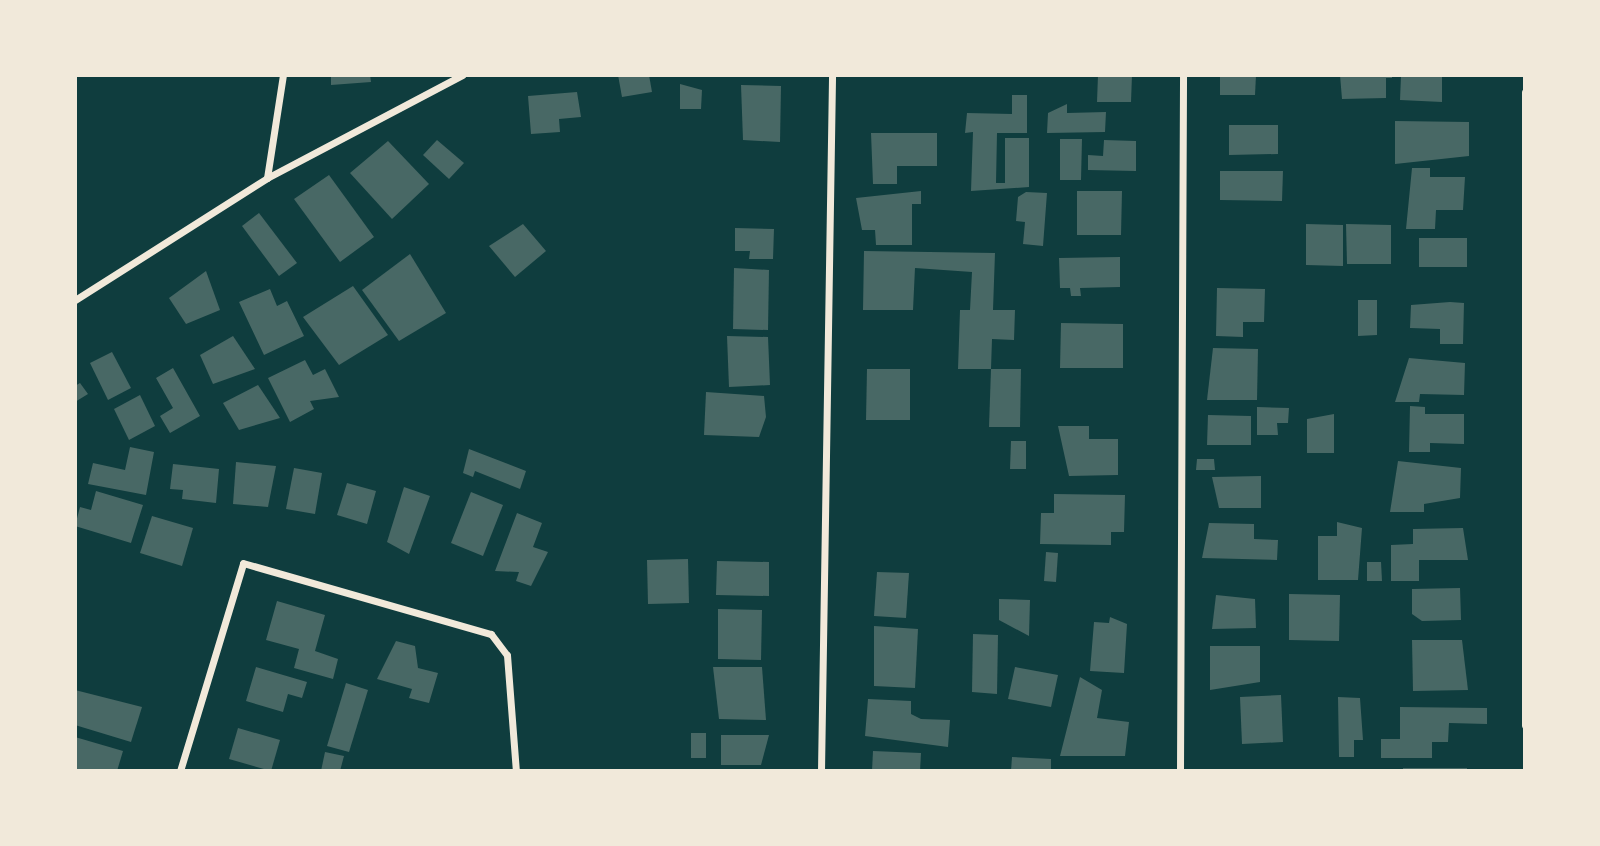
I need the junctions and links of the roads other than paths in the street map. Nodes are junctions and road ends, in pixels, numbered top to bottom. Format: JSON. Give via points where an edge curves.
{"nodes":[{"id":1,"x":283,"y":75,"type":"edge"},
{"id":2,"x":462,"y":75,"type":"edge"},
{"id":3,"x":832,"y":75,"type":"edge"},
{"id":4,"x":1182,"y":75,"type":"edge"},
{"id":5,"x":1525,"y":93,"type":"edge"},
{"id":6,"x":267,"y":178,"type":"junction"},
{"id":7,"x":75,"y":300,"type":"edge"},
{"id":8,"x":1525,"y":725,"type":"edge"},
{"id":9,"x":180,"y":771,"type":"edge"},
{"id":10,"x":516,"y":771,"type":"edge"},
{"id":11,"x":821,"y":771,"type":"edge"},
{"id":12,"x":1180,"y":771,"type":"edge"}],
"edges":[{"from":1,"to":6,"type":"street"},
{"from":2,"to":6,"type":"street"},
{"from":3,"to":11,"type":"street"},
{"from":4,"to":12,"type":"street"},
{"from":5,"to":8,"type":"street"},
{"from":6,"to":7,"type":"street"},
{"from":9,"to":10,"type":"street","via":[[243,563],[491,634],[507,655]]}]}
